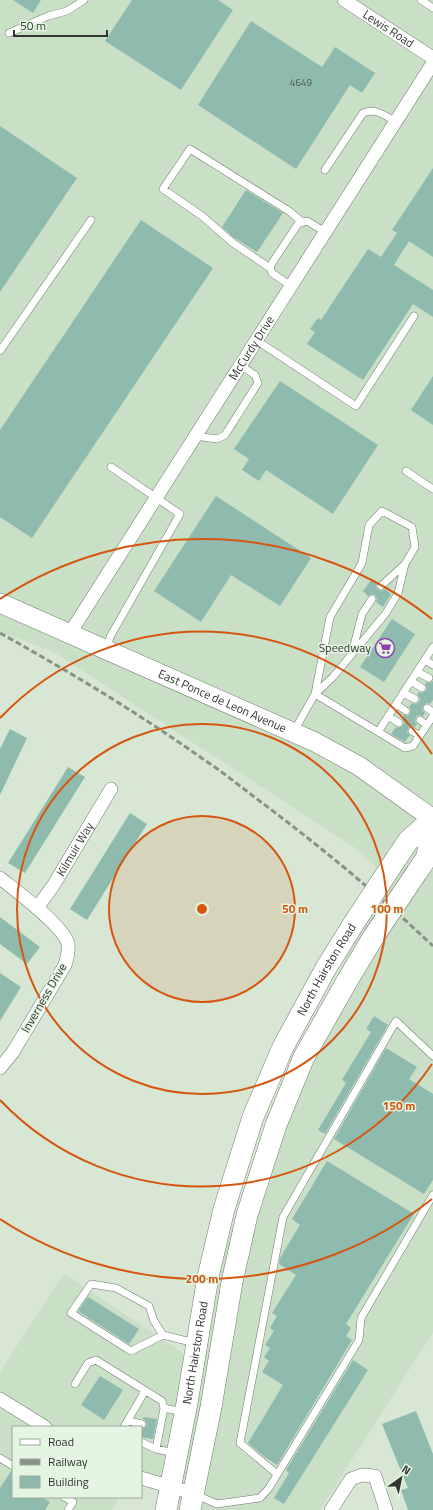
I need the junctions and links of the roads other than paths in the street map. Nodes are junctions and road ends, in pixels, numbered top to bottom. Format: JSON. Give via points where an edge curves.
{"nodes":[{"id":1,"x":84,"y":0,"type":"edge"},
{"id":2,"x":344,"y":0,"type":"edge"},
{"id":3,"x":421,"y":0,"type":"edge"},
{"id":4,"x":433,"y":8,"type":"edge"},
{"id":5,"x":9,"y":33,"type":"dead end"},
{"id":6,"x":433,"y":58,"type":"edge"},
{"id":7,"x":433,"y":63,"type":"edge"},
{"id":8,"x":396,"y":122,"type":"junction"},
{"id":9,"x":325,"y":170,"type":"dead end"},
{"id":10,"x":91,"y":220,"type":"dead end"},
{"id":11,"x":302,"y":222,"type":"junction"},
{"id":12,"x":325,"y":232,"type":"junction"},
{"id":13,"x":270,"y":268,"type":"junction"},
{"id":14,"x":291,"y":286,"type":"junction"},
{"id":15,"x":414,"y":316,"type":"dead end"},
{"id":16,"x":256,"y":340,"type":"junction"},
{"id":17,"x":0,"y":351,"type":"edge"},
{"id":18,"x":240,"y":365,"type":"junction"},
{"id":19,"x":194,"y":436,"type":"junction"},
{"id":20,"x":111,"y":467,"type":"dead end"},
{"id":21,"x":406,"y":471,"type":"dead end"},
{"id":22,"x":433,"y":489,"type":"edge"},
{"id":23,"x":155,"y":498,"type":"junction"},
{"id":24,"x":405,"y":564,"type":"junction"},
{"id":25,"x":381,"y":586,"type":"dead end"},
{"id":26,"x":372,"y":598,"type":"dead end"},
{"id":27,"x":0,"y":603,"type":"edge"},
{"id":28,"x":70,"y":633,"type":"junction"},
{"id":29,"x":433,"y":648,"type":"edge"},
{"id":30,"x":107,"y":649,"type":"junction"},
{"id":31,"x":351,"y":656,"type":"junction"},
{"id":32,"x":425,"y":660,"type":"junction"},
{"id":33,"x":433,"y":665,"type":"edge"},
{"id":34,"x":417,"y":672,"type":"junction"},
{"id":35,"x":428,"y":678,"type":"dead end"},
{"id":36,"x":411,"y":680,"type":"junction"},
{"id":37,"x":422,"y":688,"type":"dead end"},
{"id":38,"x":403,"y":693,"type":"junction"},
{"id":39,"x":315,"y":694,"type":"junction"},
{"id":40,"x":415,"y":699,"type":"dead end"},
{"id":41,"x":396,"y":704,"type":"junction"},
{"id":42,"x":406,"y":711,"type":"dead end"},
{"id":43,"x":388,"y":716,"type":"junction"},
{"id":44,"x":433,"y":716,"type":"edge"},
{"id":45,"x":420,"y":720,"type":"dead end"},
{"id":46,"x":399,"y":723,"type":"dead end"},
{"id":47,"x":427,"y":725,"type":"junction"},
{"id":48,"x":293,"y":732,"type":"junction"},
{"id":49,"x":378,"y":732,"type":"junction"},
{"id":50,"x":412,"y":732,"type":"dead end"},
{"id":51,"x":420,"y":736,"type":"junction"},
{"id":52,"x":111,"y":789,"type":"dead end"},
{"id":53,"x":433,"y":819,"type":"edge"},
{"id":54,"x":0,"y":878,"type":"edge"},
{"id":55,"x":37,"y":908,"type":"junction"},
{"id":56,"x":433,"y":1056,"type":"edge"},
{"id":57,"x":0,"y":1068,"type":"edge"},
{"id":58,"x":433,"y":1195,"type":"edge"},
{"id":59,"x":163,"y":1335,"type":"junction"},
{"id":60,"x":197,"y":1343,"type":"junction"},
{"id":61,"x":76,"y":1384,"type":"dead end"},
{"id":62,"x":145,"y":1391,"type":"junction"},
{"id":63,"x":0,"y":1399,"type":"edge"},
{"id":64,"x":164,"y":1408,"type":"junction"},
{"id":65,"x":185,"y":1413,"type":"junction"},
{"id":66,"x":126,"y":1424,"type":"edge"},
{"id":67,"x":142,"y":1424,"type":"dead end"},
{"id":68,"x":43,"y":1426,"type":"edge"},
{"id":69,"x":142,"y":1442,"type":"edge"},
{"id":70,"x":156,"y":1449,"type":"junction"},
{"id":71,"x":177,"y":1454,"type":"junction"},
{"id":72,"x":0,"y":1458,"type":"edge"},
{"id":73,"x":12,"y":1465,"type":"edge"},
{"id":74,"x":277,"y":1474,"type":"junction"},
{"id":75,"x":142,"y":1478,"type":"edge"},
{"id":76,"x":170,"y":1487,"type":"junction"},
{"id":77,"x":66,"y":1498,"type":"edge"},
{"id":78,"x":191,"y":1502,"type":"edge"},
{"id":79,"x":68,"y":1510,"type":"edge"},
{"id":80,"x":166,"y":1510,"type":"edge"},
{"id":81,"x":331,"y":1510,"type":"edge"},
{"id":82,"x":386,"y":1510,"type":"edge"}],
"edges":[{"from":1,"to":5,"type":"lane","via":[[67,11],[48,16]]},
{"from":2,"to":6,"type":"street","name":"Lewis Road"},
{"from":3,"to":4,"type":"lane"},
{"from":7,"to":8,"type":"street","name":"McCurdy Drive"},
{"from":8,"to":9,"type":"lane","via":[[378,111],[362,113]]},
{"from":8,"to":12,"type":"street","name":"McCurdy Drive"},
{"from":10,"to":17,"type":"lane"},
{"from":11,"to":12,"type":"lane","via":[[307,221]]},
{"from":11,"to":13,"type":"lane","via":[[298,224]]},
{"from":11,"to":13,"type":"lane","via":[[288,210],[190,148],[163,189]]},
{"from":12,"to":14,"type":"street","name":"McCurdy Drive"},
{"from":13,"to":14,"type":"lane","via":[[272,273]]},
{"from":14,"to":16,"type":"street","name":"McCurdy Drive"},
{"from":15,"to":16,"type":"lane","via":[[356,406]]},
{"from":16,"to":18,"type":"street","name":"McCurdy Drive"},
{"from":18,"to":19,"type":"street","name":"McCurdy Drive"},
{"from":18,"to":19,"type":"lane","via":[[255,375],[258,383],[225,435],[217,439]]},
{"from":19,"to":23,"type":"street","name":"McCurdy Drive"},
{"from":20,"to":23,"type":"lane"},
{"from":21,"to":22,"type":"lane"},
{"from":23,"to":28,"type":"street","name":"McCurdy Drive"},
{"from":23,"to":30,"type":"lane","via":[[180,514],[110,637]]},
{"from":24,"to":25,"type":"lane"},
{"from":24,"to":31,"type":"lane","via":[[394,600]]},
{"from":24,"to":39,"type":"lane","via":[[415,547],[412,527],[382,511],[369,525],[362,563],[330,617]]},
{"from":26,"to":31,"type":"lane","via":[[362,614]]},
{"from":27,"to":28,"type":"main road","name":"East Ponce de Leon Avenue"},
{"from":28,"to":30,"type":"main road","name":"East Ponce de Leon Avenue"},
{"from":29,"to":32,"type":"lane"},
{"from":30,"to":48,"type":"main road","name":"East Ponce de Leon Avenue"},
{"from":31,"to":39,"type":"lane"},
{"from":32,"to":33,"type":"lane"},
{"from":32,"to":34,"type":"lane"},
{"from":34,"to":35,"type":"lane"},
{"from":34,"to":36,"type":"lane"},
{"from":36,"to":37,"type":"lane"},
{"from":36,"to":38,"type":"lane"},
{"from":38,"to":40,"type":"lane"},
{"from":38,"to":41,"type":"lane"},
{"from":39,"to":48,"type":"lane"},
{"from":39,"to":49,"type":"lane"},
{"from":41,"to":42,"type":"lane"},
{"from":41,"to":43,"type":"lane"},
{"from":43,"to":46,"type":"lane"},
{"from":43,"to":49,"type":"lane"},
{"from":44,"to":47,"type":"lane"},
{"from":45,"to":47,"type":"lane"},
{"from":47,"to":51,"type":"lane"},
{"from":48,"to":53,"type":"main road","name":"East Ponce de Leon Avenue","via":[[359,766]]},
{"from":49,"to":51,"type":"lane","via":[[405,748],[413,746]]},
{"from":50,"to":51,"type":"lane"},
{"from":52,"to":55,"type":"street","name":"Kilmuir Way"},
{"from":53,"to":60,"type":"main road","name":"North Hairston Road","bridge":true,"via":[[408,841],[396,859],[326,968],[282,1047],[253,1117],[224,1209],[208,1277]]},
{"from":53,"to":78,"type":"main road","name":"North Hairston Road","bridge":true,"via":[[427,857],[374,936],[304,1058],[274,1133],[247,1215]]},
{"from":54,"to":55,"type":"street","name":"Inverness Drive"},
{"from":55,"to":57,"type":"street","name":"Inverness Drive","via":[[62,933],[68,943],[65,965],[13,1052]]},
{"from":56,"to":74,"type":"lane","via":[[396,1022],[283,1217],[240,1444]]},
{"from":58,"to":74,"type":"lane","via":[[361,1318],[359,1340]]},
{"from":59,"to":59,"type":"lane","via":[[154,1321],[149,1306],[116,1288],[91,1284],[71,1313],[131,1351]]},
{"from":59,"to":60,"type":"lane"},
{"from":60,"to":65,"type":"main road","name":"North Hairston Road"},
{"from":61,"to":62,"type":"lane","via":[[88,1363],[96,1360]]},
{"from":62,"to":64,"type":"lane","via":[[162,1401]]},
{"from":62,"to":66,"type":"lane"},
{"from":63,"to":68,"type":"street"},
{"from":64,"to":65,"type":"lane"},
{"from":64,"to":70,"type":"lane","via":[[158,1426]]},
{"from":65,"to":71,"type":"main road","name":"North Hairston Road"},
{"from":66,"to":67,"type":"lane"},
{"from":69,"to":70,"type":"lane"},
{"from":70,"to":71,"type":"lane"},
{"from":71,"to":76,"type":"main road","name":"North Hairston Road"},
{"from":72,"to":73,"type":"lane"},
{"from":74,"to":78,"type":"lane","via":[[260,1498],[217,1504]]},
{"from":75,"to":76,"type":"street"},
{"from":76,"to":78,"type":"street"},
{"from":76,"to":80,"type":"main road","name":"North Hairston Road"},
{"from":77,"to":79,"type":"lane","via":[[73,1502]]},
{"from":81,"to":82,"type":"street","via":[[351,1479],[362,1475],[375,1476]]}]}
